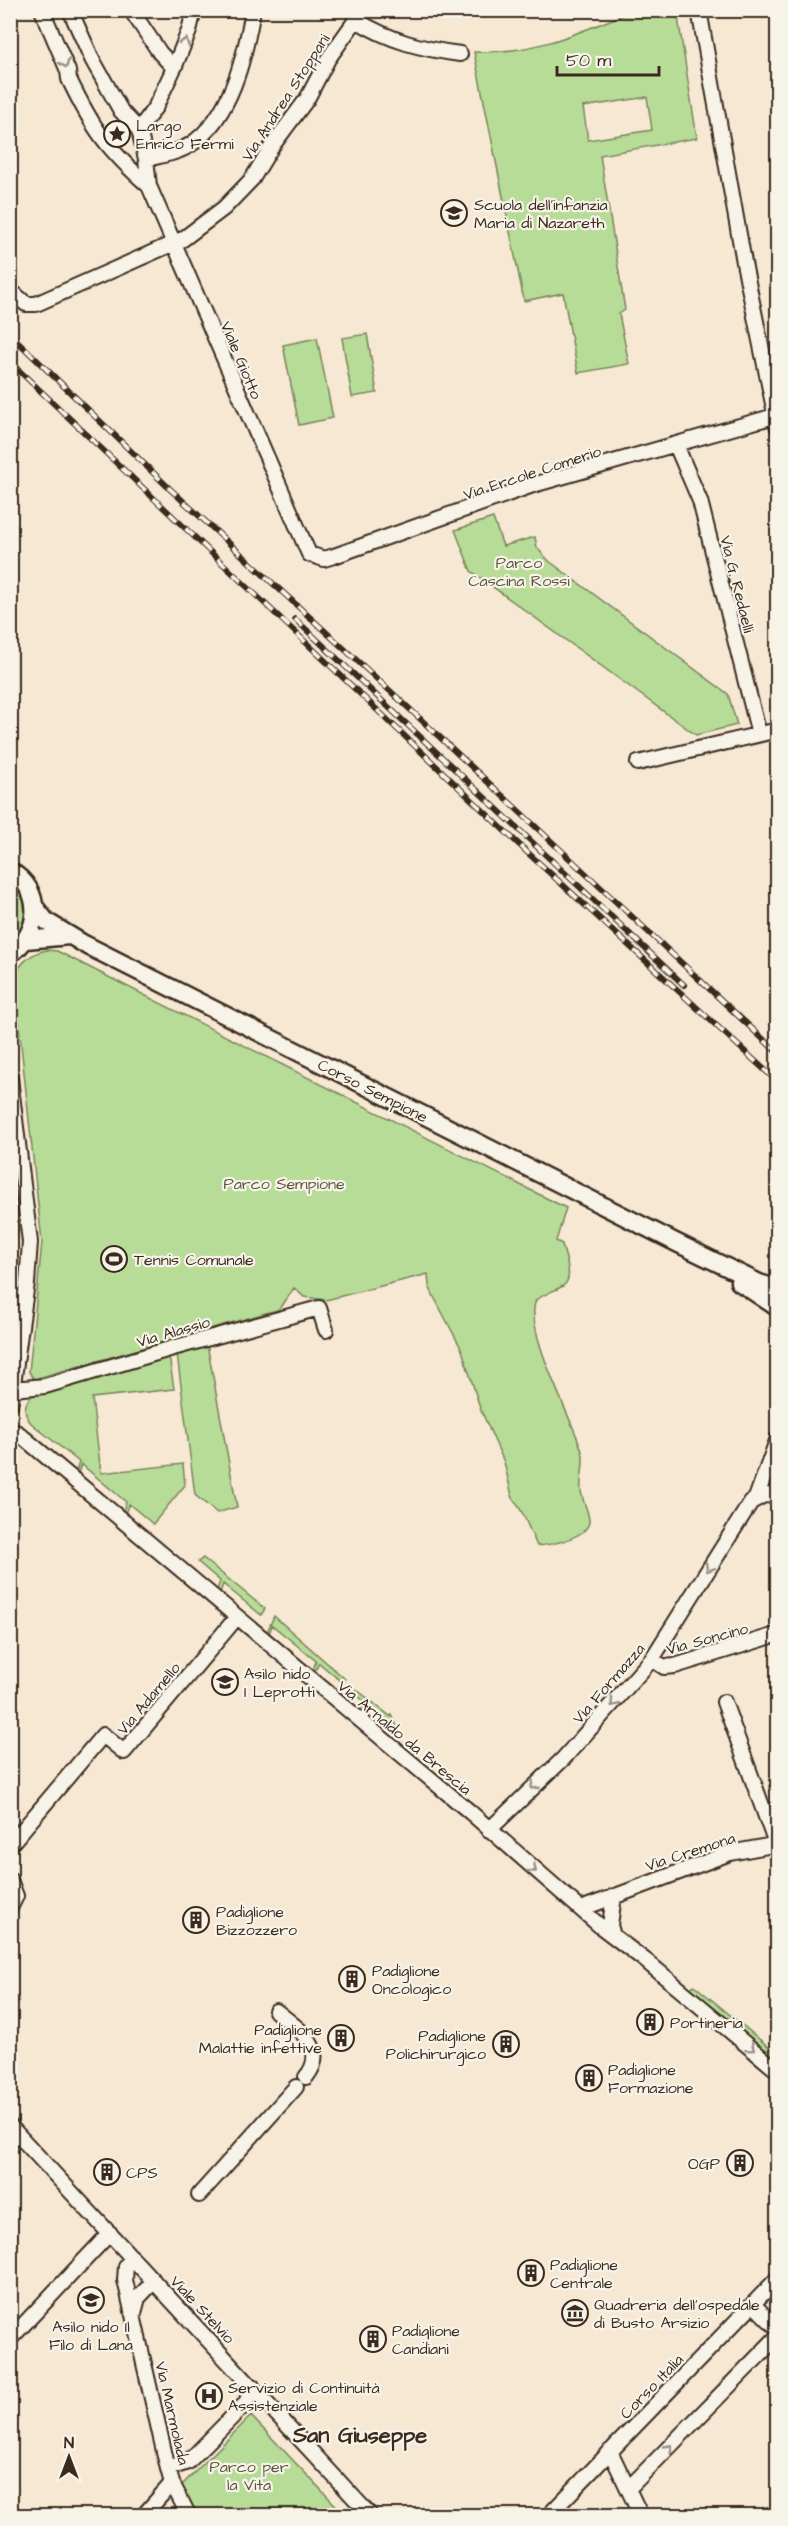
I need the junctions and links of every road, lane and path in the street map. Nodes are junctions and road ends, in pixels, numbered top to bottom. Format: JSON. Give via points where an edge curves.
{"nodes":[{"id":1,"x":42,"y":10,"type":"edge"},
{"id":2,"x":70,"y":10,"type":"edge"},
{"id":3,"x":131,"y":10,"type":"edge"},
{"id":4,"x":194,"y":10,"type":"edge"},
{"id":5,"x":253,"y":10,"type":"edge"},
{"id":6,"x":699,"y":10,"type":"edge"},
{"id":7,"x":360,"y":15,"type":"edge"},
{"id":8,"x":460,"y":54,"type":"dead end"},
{"id":9,"x":174,"y":68,"type":"junction"},
{"id":10,"x":139,"y":130,"type":"junction"},
{"id":11,"x":146,"y":159,"type":"junction"},
{"id":12,"x":149,"y":186,"type":"junction"},
{"id":13,"x":175,"y":243,"type":"junction"},
{"id":14,"x":10,"y":290,"type":"edge"},
{"id":15,"x":777,"y":420,"type":"edge"},
{"id":16,"x":676,"y":445,"type":"junction"},
{"id":17,"x":304,"y":547,"type":"joint"},
{"id":18,"x":777,"y":730,"type":"edge"},
{"id":19,"x":759,"y":734,"type":"junction"},
{"id":20,"x":638,"y":763,"type":"dead end"},
{"id":21,"x":10,"y":871,"type":"edge"},
{"id":22,"x":35,"y":906,"type":"junction"},
{"id":23,"x":69,"y":936,"type":"junction"},
{"id":24,"x":26,"y":940,"type":"junction"},
{"id":25,"x":11,"y":954,"type":"edge"},
{"id":26,"x":10,"y":1078,"type":"edge"},
{"id":27,"x":677,"y":1243,"type":"junction"},
{"id":28,"x":777,"y":1291,"type":"edge"},
{"id":29,"x":777,"y":1308,"type":"edge"},
{"id":30,"x":326,"y":1330,"type":"dead end"},
{"id":31,"x":13,"y":1389,"type":"junction"},
{"id":32,"x":10,"y":1406,"type":"edge"},
{"id":33,"x":10,"y":1430,"type":"edge"},
{"id":34,"x":777,"y":1438,"type":"edge"},
{"id":35,"x":777,"y":1497,"type":"edge"},
{"id":36,"x":756,"y":1498,"type":"junction"},
{"id":37,"x":237,"y":1617,"type":"junction"},
{"id":38,"x":772,"y":1636,"type":"dead end"},
{"id":39,"x":652,"y":1659,"type":"junction"},
{"id":40,"x":724,"y":1702,"type":"dead end"},
{"id":41,"x":489,"y":1830,"type":"junction"},
{"id":42,"x":777,"y":1844,"type":"edge"},
{"id":43,"x":10,"y":1845,"type":"edge"},
{"id":44,"x":10,"y":1880,"type":"edge"},
{"id":45,"x":614,"y":1896,"type":"junction"},
{"id":46,"x":10,"y":1908,"type":"edge"},
{"id":47,"x":581,"y":1910,"type":"junction"},
{"id":48,"x":613,"y":1936,"type":"junction"},
{"id":49,"x":276,"y":2011,"type":"dead end"},
{"id":50,"x":777,"y":2071,"type":"edge"},
{"id":51,"x":306,"y":2077,"type":"dead end"},
{"id":52,"x":296,"y":2087,"type":"dead end"},
{"id":53,"x":10,"y":2126,"type":"edge"},
{"id":54,"x":199,"y":2195,"type":"dead end"},
{"id":55,"x":110,"y":2233,"type":"junction"},
{"id":56,"x":132,"y":2257,"type":"junction"},
{"id":57,"x":777,"y":2278,"type":"edge"},
{"id":58,"x":154,"y":2281,"type":"junction"},
{"id":59,"x":753,"y":2304,"type":"junction"},
{"id":60,"x":134,"y":2315,"type":"junction"},
{"id":61,"x":777,"y":2329,"type":"edge"},
{"id":62,"x":777,"y":2336,"type":"edge"},
{"id":63,"x":10,"y":2339,"type":"edge"},
{"id":64,"x":252,"y":2386,"type":"junction"},
{"id":65,"x":610,"y":2451,"type":"junction"},
{"id":66,"x":168,"y":2469,"type":"junction"},
{"id":67,"x":172,"y":2483,"type":"junction"},
{"id":68,"x":628,"y":2489,"type":"junction"},
{"id":69,"x":143,"y":2516,"type":"edge"},
{"id":70,"x":189,"y":2516,"type":"edge"},
{"id":71,"x":371,"y":2516,"type":"edge"},
{"id":72,"x":548,"y":2516,"type":"edge"},
{"id":73,"x":641,"y":2516,"type":"edge"}],
"edges":[{"from":1,"to":12,"type":"street","name":"Viale Giotto","one_way":true,"via":[[92,124],[120,160]]},
{"from":2,"to":10,"type":"street","name":"Viale Giotto","via":[[121,111]]},
{"from":3,"to":9,"type":"street"},
{"from":9,"to":4,"type":"street","one_way":true},
{"from":5,"to":11,"type":"street","via":[[237,76],[212,122],[190,145]]},
{"from":6,"to":15,"type":"street","via":[[745,268]]},
{"from":7,"to":8,"type":"street","via":[[384,36]]},
{"from":7,"to":13,"type":"street","name":"Via Andrea Stoppani","via":[[248,184],[203,225]]},
{"from":9,"to":10,"type":"street","via":[[156,106]]},
{"from":10,"to":11,"type":"street","name":"Viale Giotto"},
{"from":11,"to":12,"type":"street","name":"Viale Giotto"},
{"from":12,"to":13,"type":"street","name":"Viale Giotto"},
{"from":13,"to":14,"type":"street","name":"Via Andrea Stoppani","via":[[36,304],[26,304]]},
{"from":13,"to":17,"type":"street","name":"Viale Giotto"},
{"from":15,"to":16,"type":"street","name":"Via Ercole Comerio"},
{"from":16,"to":17,"type":"street","name":"Via Ercole Comerio","via":[[533,485],[334,556],[316,558]]},
{"from":16,"to":19,"type":"street","name":"Via G. Redaelli","via":[[700,501]]},
{"from":18,"to":19,"type":"street"},
{"from":19,"to":20,"type":"street"},
{"from":21,"to":22,"type":"main road","name":"Corso Sempione","via":[[30,890]]},
{"from":22,"to":23,"type":"main road","name":"Corso Sempione","via":[[46,921]]},
{"from":22,"to":24,"type":"main road","via":[[34,924]]},
{"from":23,"to":24,"type":"main road"},
{"from":23,"to":27,"type":"main road","name":"Corso Sempione"},
{"from":24,"to":25,"type":"main road"},
{"from":26,"to":31,"type":"street","via":[[30,1242]]},
{"from":27,"to":28,"type":"main road","name":"Corso Sempione"},
{"from":27,"to":29,"type":"main road","name":"Corso Sempione"},
{"from":30,"to":31,"type":"street","name":"Via Alassio","via":[[319,1308],[45,1386]]},
{"from":31,"to":32,"type":"street"},
{"from":33,"to":37,"type":"street","name":"Via Arnaldo da Brescia"},
{"from":34,"to":36,"type":"street","name":"Via Formazza"},
{"from":35,"to":36,"type":"street"},
{"from":36,"to":39,"type":"street","name":"Via Formazza","one_way":true},
{"from":37,"to":41,"type":"street","name":"Via Arnaldo da Brescia"},
{"from":37,"to":43,"type":"street","name":"Via Adamello","via":[[124,1752],[102,1735]]},
{"from":38,"to":39,"type":"street","name":"Via Soncino","via":[[671,1667]]},
{"from":39,"to":41,"type":"street","name":"Via Formazza","one_way":true,"via":[[572,1749]]},
{"from":40,"to":42,"type":"street"},
{"from":41,"to":47,"type":"street","name":"Via Arnaldo da Brescia","one_way":true},
{"from":42,"to":45,"type":"street","name":"Via Cremona","via":[[730,1853]]},
{"from":44,"to":46,"type":"street","via":[[16,1898]]},
{"from":45,"to":47,"type":"street","name":"Via Cremona"},
{"from":45,"to":48,"type":"street","via":[[610,1925]]},
{"from":47,"to":48,"type":"street","name":"Via Arnaldo da Brescia"},
{"from":48,"to":50,"type":"street","name":"Via Arnaldo da Brescia","one_way":true},
{"from":49,"to":51,"type":"street","via":[[303,2033],[312,2047],[314,2062]]},
{"from":52,"to":54,"type":"street"},
{"from":53,"to":55,"type":"street","name":"Viale Stelvio"},
{"from":55,"to":56,"type":"street","name":"Viale Stelvio"},
{"from":55,"to":63,"type":"street"},
{"from":56,"to":58,"type":"street","name":"Viale Stelvio"},
{"from":56,"to":60,"type":"street","name":"Via Marmolada","via":[[126,2266],[125,2280]]},
{"from":57,"to":59,"type":"street","name":"Corso Italia"},
{"from":58,"to":60,"type":"street","via":[[138,2298]]},
{"from":58,"to":64,"type":"street","name":"Viale Stelvio"},
{"from":59,"to":61,"type":"street"},
{"from":59,"to":65,"type":"street","name":"Corso Italia"},
{"from":60,"to":66,"type":"street","name":"Via Marmolada"},
{"from":68,"to":62,"type":"street","one_way":true},
{"from":64,"to":66,"type":"street","via":[[246,2403],[188,2462]]},
{"from":64,"to":71,"type":"street","name":"Viale Stelvio"},
{"from":65,"to":68,"type":"street"},
{"from":65,"to":72,"type":"street","name":"Corso Italia"},
{"from":66,"to":67,"type":"street","name":"Via Marmolada"},
{"from":67,"to":69,"type":"street"},
{"from":67,"to":70,"type":"street","name":"Via Marmolada"},
{"from":68,"to":73,"type":"street"}]}
